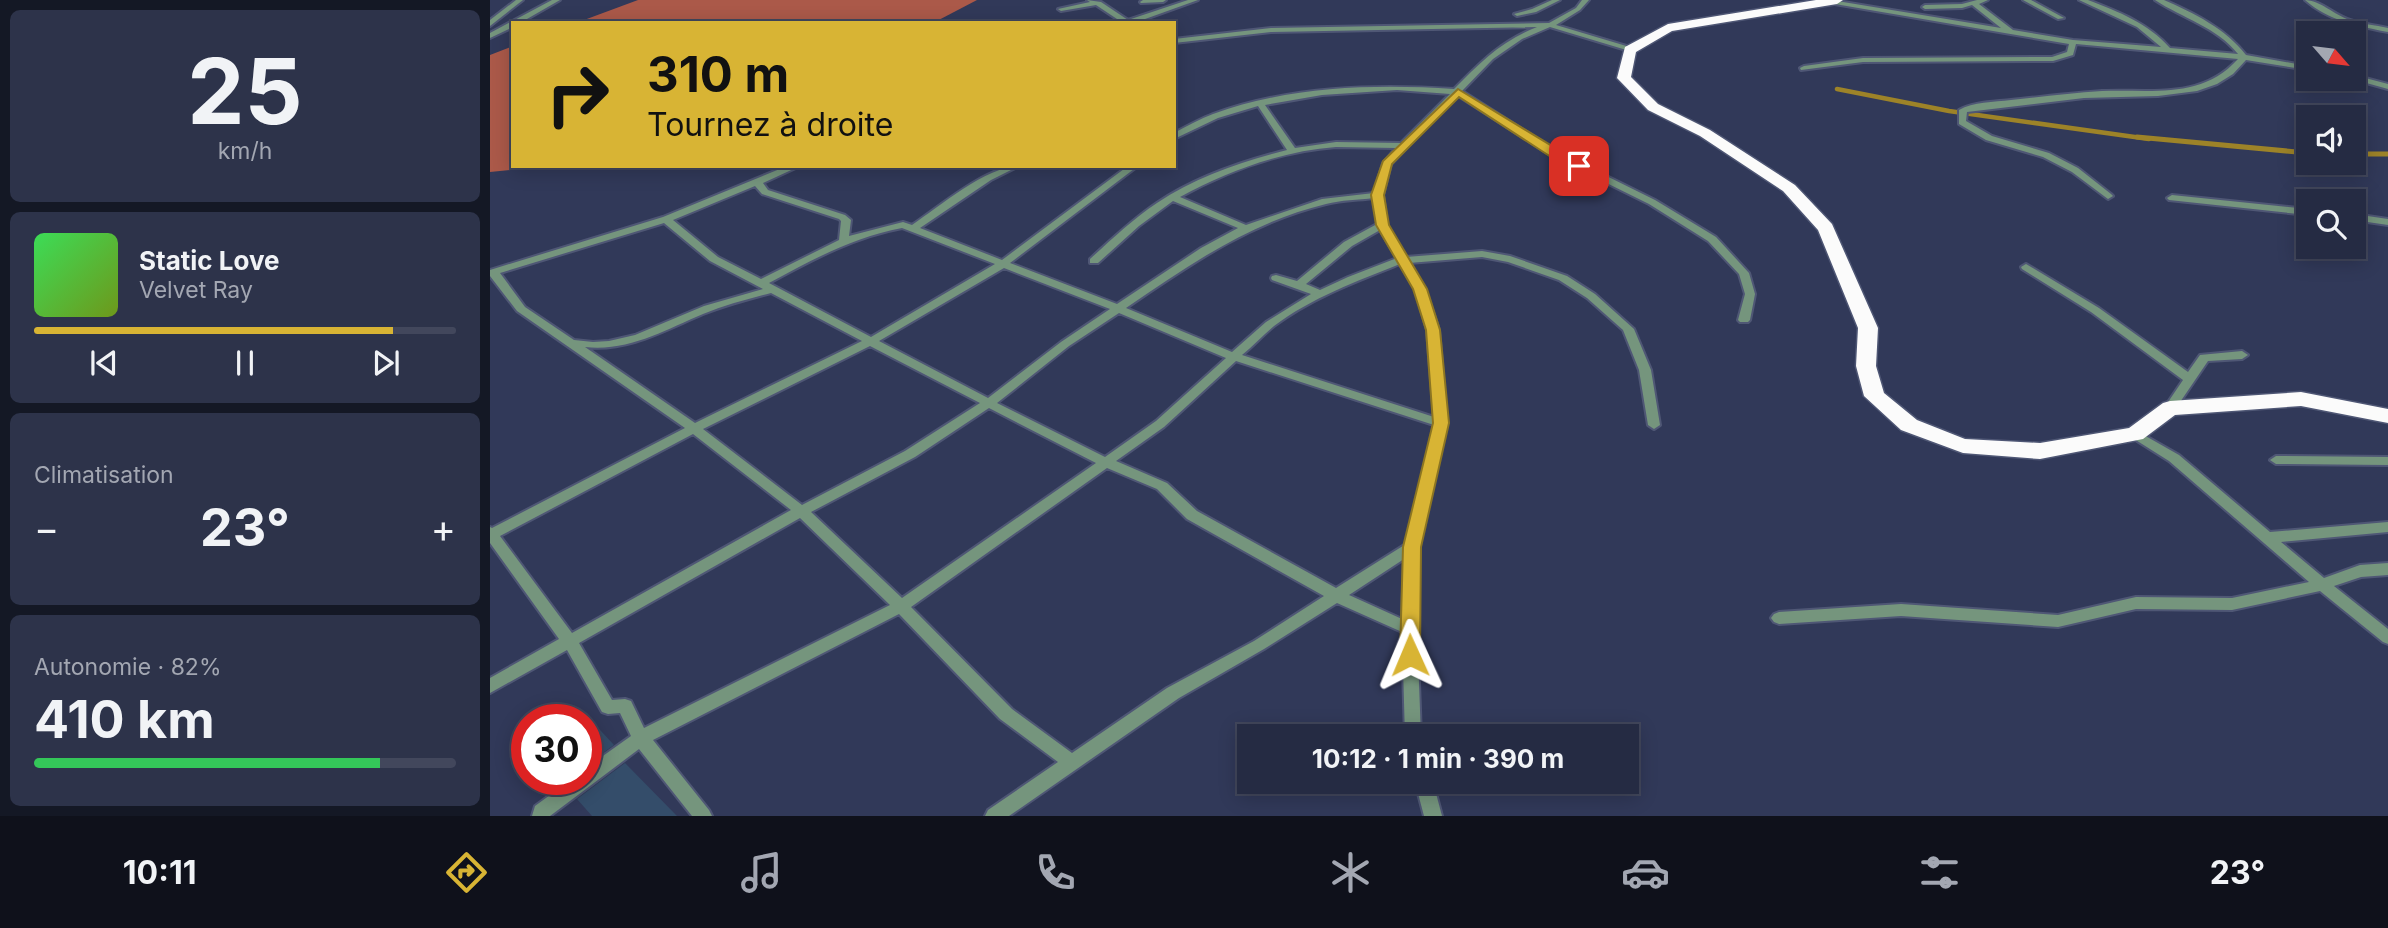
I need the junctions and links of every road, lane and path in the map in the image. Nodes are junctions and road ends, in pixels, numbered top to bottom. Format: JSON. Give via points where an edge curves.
{"nodes":[{"id":1,"x":520,"y":0,"type":"edge"},
{"id":2,"x":557,"y":0,"type":"edge"},
{"id":3,"x":1090,"y":0,"type":"edge"},
{"id":4,"x":1163,"y":0,"type":"edge"},
{"id":5,"x":1194,"y":0,"type":"edge"},
{"id":6,"x":1557,"y":0,"type":"edge"},
{"id":7,"x":1586,"y":0,"type":"edge"},
{"id":8,"x":1985,"y":0,"type":"edge"},
{"id":9,"x":2026,"y":0,"type":"edge"},
{"id":10,"x":2082,"y":0,"type":"edge"},
{"id":11,"x":2158,"y":0,"type":"edge"},
{"id":12,"x":2308,"y":0,"type":"edge"},
{"id":13,"x":1834,"y":1,"type":"edge"},
{"id":14,"x":1143,"y":2,"type":"dead end"},
{"id":15,"x":1100,"y":3,"type":"junction"},
{"id":16,"x":1928,"y":4,"type":"edge"},
{"id":17,"x":1975,"y":4,"type":"junction"},
{"id":18,"x":1061,"y":9,"type":"dead end"},
{"id":19,"x":1517,"y":14,"type":"dead end"},
{"id":20,"x":2060,"y":18,"type":"dead end"},
{"id":21,"x":518,"y":21,"type":"edge"},
{"id":22,"x":1124,"y":21,"type":"edge"},
{"id":23,"x":1134,"y":21,"type":"edge"},
{"id":24,"x":490,"y":24,"type":"edge"},
{"id":25,"x":511,"y":25,"type":"edge"},
{"id":26,"x":1550,"y":25,"type":"junction"},
{"id":27,"x":2388,"y":30,"type":"edge"},
{"id":28,"x":2012,"y":33,"type":"junction"},
{"id":29,"x":490,"y":36,"type":"edge"},
{"id":30,"x":1176,"y":41,"type":"edge"},
{"id":31,"x":2073,"y":42,"type":"junction"},
{"id":32,"x":1630,"y":50,"type":"junction"},
{"id":33,"x":2168,"y":51,"type":"junction"},
{"id":34,"x":2244,"y":57,"type":"junction"},
{"id":35,"x":2296,"y":66,"type":"edge"},
{"id":36,"x":1804,"y":68,"type":"dead end"},
{"id":37,"x":2366,"y":81,"type":"edge"},
{"id":38,"x":2388,"y":87,"type":"edge"},
{"id":39,"x":1458,"y":92,"type":"junction"},
{"id":40,"x":1260,"y":103,"type":"junction"},
{"id":41,"x":1176,"y":134,"type":"edge"},
{"id":42,"x":1404,"y":146,"type":"junction"},
{"id":43,"x":1293,"y":152,"type":"junction"},
{"id":44,"x":791,"y":168,"type":"edge"},
{"id":45,"x":1010,"y":168,"type":"edge"},
{"id":46,"x":1131,"y":168,"type":"edge"},
{"id":47,"x":757,"y":182,"type":"junction"},
{"id":48,"x":1378,"y":195,"type":"junction"},
{"id":49,"x":2108,"y":196,"type":"dead end"},
{"id":50,"x":1174,"y":198,"type":"junction"},
{"id":51,"x":2172,"y":198,"type":"dead end"},
{"id":52,"x":2296,"y":211,"type":"edge"},
{"id":53,"x":666,"y":219,"type":"junction"},
{"id":54,"x":2366,"y":219,"type":"edge"},
{"id":55,"x":2388,"y":222,"type":"edge"},
{"id":56,"x":1382,"y":225,"type":"junction"},
{"id":57,"x":914,"y":228,"type":"junction"},
{"id":58,"x":1246,"y":228,"type":"junction"},
{"id":59,"x":844,"y":241,"type":"junction"},
{"id":60,"x":1402,"y":260,"type":"junction"},
{"id":61,"x":1094,"y":261,"type":"dead end"},
{"id":62,"x":1004,"y":263,"type":"junction"},
{"id":63,"x":2026,"y":267,"type":"dead end"},
{"id":64,"x":492,"y":272,"type":"edge"},
{"id":65,"x":1276,"y":278,"type":"dead end"},
{"id":66,"x":1299,"y":285,"type":"junction"},
{"id":67,"x":766,"y":287,"type":"junction"},
{"id":68,"x":1319,"y":294,"type":"junction"},
{"id":69,"x":1117,"y":308,"type":"junction"},
{"id":70,"x":1744,"y":320,"type":"dead end"},
{"id":71,"x":873,"y":341,"type":"junction"},
{"id":72,"x":569,"y":342,"type":"junction"},
{"id":73,"x":2242,"y":355,"type":"dead end"},
{"id":74,"x":1232,"y":356,"type":"junction"},
{"id":75,"x":2190,"y":379,"type":"junction"},
{"id":76,"x":989,"y":403,"type":"junction"},
{"id":77,"x":2170,"y":408,"type":"junction"},
{"id":78,"x":2388,"y":416,"type":"edge"},
{"id":79,"x":1441,"y":423,"type":"junction"},
{"id":80,"x":1654,"y":425,"type":"dead end"},
{"id":81,"x":694,"y":428,"type":"junction"},
{"id":82,"x":2135,"y":434,"type":"junction"},
{"id":83,"x":2277,"y":460,"type":"dead end"},
{"id":84,"x":2388,"y":461,"type":"edge"},
{"id":85,"x":1106,"y":463,"type":"junction"},
{"id":86,"x":801,"y":510,"type":"junction"},
{"id":87,"x":2388,"y":527,"type":"edge"},
{"id":88,"x":491,"y":533,"type":"edge"},
{"id":89,"x":2267,"y":538,"type":"junction"},
{"id":90,"x":1412,"y":547,"type":"junction"},
{"id":91,"x":2388,"y":569,"type":"edge"},
{"id":92,"x":2322,"y":585,"type":"junction"},
{"id":93,"x":1337,"y":596,"type":"junction"},
{"id":94,"x":901,"y":606,"type":"junction"},
{"id":95,"x":1779,"y":618,"type":"dead end"},
{"id":96,"x":1409,"y":629,"type":"junction"},
{"id":97,"x":2388,"y":638,"type":"edge"},
{"id":98,"x":570,"y":642,"type":"junction"},
{"id":99,"x":490,"y":686,"type":"edge"},
{"id":100,"x":1413,"y":724,"type":"edge"},
{"id":101,"x":641,"y":738,"type":"junction"},
{"id":102,"x":1071,"y":762,"type":"junction"},
{"id":103,"x":1427,"y":794,"type":"edge"},
{"id":104,"x":541,"y":816,"type":"edge"},
{"id":105,"x":703,"y":816,"type":"edge"},
{"id":106,"x":994,"y":816,"type":"edge"},
{"id":107,"x":1433,"y":816,"type":"edge"}],
"edges":[{"from":1,"to":24,"type":"street"},
{"from":2,"to":21,"type":"street"},
{"from":3,"to":15,"type":"street"},
{"from":4,"to":14,"type":"street"},
{"from":5,"to":23,"type":"street"},
{"from":6,"to":19,"type":"street"},
{"from":7,"to":26,"type":"street"},
{"from":8,"to":17,"type":"street"},
{"from":9,"to":20,"type":"street"},
{"from":10,"to":33,"type":"street","via":[[2146,29]]},
{"from":11,"to":34,"type":"street","via":[[2217,32]]},
{"from":12,"to":27,"type":"street","via":[[2348,22]]},
{"from":13,"to":28,"type":"street"},
{"from":13,"to":32,"type":"highway","via":[[1668,28]]},
{"from":15,"to":18,"type":"street"},
{"from":15,"to":22,"type":"street"},
{"from":16,"to":17,"type":"street"},
{"from":17,"to":28,"type":"street"},
{"from":25,"to":29,"type":"street"},
{"from":26,"to":30,"type":"street","via":[[1271,30]]},
{"from":26,"to":32,"type":"street"},
{"from":26,"to":39,"type":"street","via":[[1519,37],[1490,57]]},
{"from":28,"to":31,"type":"street"},
{"from":31,"to":33,"type":"street"},
{"from":31,"to":36,"type":"street","via":[[2070,53],[2053,59],[1863,60]]},
{"from":32,"to":82,"type":"highway","via":[[1625,78],[1653,107],[1705,133],[1789,188],[1826,228],[1868,328],[1866,366],[1874,396],[1909,425],[1963,446],[2040,452]]},
{"from":33,"to":34,"type":"street"},
{"from":34,"to":35,"type":"street"},
{"from":34,"to":49,"type":"street","via":[[2220,81],[2198,89],[1980,106],[1962,113],[1962,122],[1989,138],[2046,155]]},
{"from":37,"to":38,"type":"street"},
{"from":39,"to":40,"type":"street","via":[[1397,88]]},
{"from":39,"to":42,"type":"street"},
{"from":39,"to":70,"type":"street","via":[[1555,154],[1652,202],[1712,239],[1744,273],[1750,293]]},
{"from":40,"to":41,"type":"street","via":[[1214,116]]},
{"from":40,"to":43,"type":"street"},
{"from":42,"to":43,"type":"street","via":[[1349,144]]},
{"from":42,"to":48,"type":"street","via":[[1387,163]]},
{"from":43,"to":50,"type":"street","via":[[1240,167]]},
{"from":44,"to":47,"type":"street"},
{"from":45,"to":57,"type":"street"},
{"from":46,"to":62,"type":"street"},
{"from":47,"to":53,"type":"street"},
{"from":47,"to":59,"type":"street","via":[[765,192],[842,217],[846,220]]},
{"from":48,"to":56,"type":"street"},
{"from":48,"to":58,"type":"street","via":[[1325,201]]},
{"from":50,"to":58,"type":"street"},
{"from":50,"to":61,"type":"street","via":[[1126,231]]},
{"from":51,"to":52,"type":"street"},
{"from":53,"to":64,"type":"street"},
{"from":53,"to":67,"type":"street","via":[[714,259]]},
{"from":54,"to":55,"type":"street"},
{"from":56,"to":60,"type":"street"},
{"from":56,"to":66,"type":"street","via":[[1348,244]]},
{"from":57,"to":59,"type":"street","via":[[887,227]]},
{"from":57,"to":62,"type":"street"},
{"from":58,"to":69,"type":"street"},
{"from":59,"to":67,"type":"street"},
{"from":60,"to":68,"type":"street"},
{"from":60,"to":79,"type":"street","via":[[1420,289],[1433,330]]},
{"from":60,"to":80,"type":"street","via":[[1482,254],[1510,259],[1563,278],[1591,296],[1628,329],[1645,370]]},
{"from":62,"to":69,"type":"street"},
{"from":62,"to":71,"type":"street"},
{"from":63,"to":75,"type":"street"},
{"from":64,"to":72,"type":"street","via":[[521,309]]},
{"from":65,"to":66,"type":"street"},
{"from":66,"to":68,"type":"street"},
{"from":67,"to":71,"type":"street"},
{"from":67,"to":72,"type":"street","via":[[624,344],[604,347]]},
{"from":68,"to":74,"type":"street","via":[[1270,324]]},
{"from":69,"to":74,"type":"street"},
{"from":69,"to":76,"type":"street"},
{"from":71,"to":76,"type":"street"},
{"from":71,"to":81,"type":"street"},
{"from":72,"to":81,"type":"street"},
{"from":73,"to":75,"type":"street","via":[[2204,358]]},
{"from":74,"to":79,"type":"street"},
{"from":74,"to":85,"type":"street","via":[[1189,399]]},
{"from":75,"to":77,"type":"street"},
{"from":76,"to":85,"type":"street"},
{"from":76,"to":86,"type":"street","via":[[910,454]]},
{"from":77,"to":78,"type":"highway","via":[[2301,399]]},
{"from":77,"to":82,"type":"highway"},
{"from":79,"to":90,"type":"street"},
{"from":81,"to":86,"type":"street"},
{"from":81,"to":88,"type":"street"},
{"from":82,"to":89,"type":"street","via":[[2174,458]]},
{"from":83,"to":84,"type":"street"},
{"from":85,"to":93,"type":"street","via":[[1162,486],[1192,514]]},
{"from":85,"to":94,"type":"street"},
{"from":86,"to":94,"type":"street"},
{"from":86,"to":98,"type":"street"},
{"from":87,"to":89,"type":"street"},
{"from":88,"to":98,"type":"street"},
{"from":89,"to":92,"type":"street"},
{"from":90,"to":93,"type":"street"},
{"from":90,"to":96,"type":"street"},
{"from":91,"to":92,"type":"street","via":[[2360,571]]},
{"from":92,"to":95,"type":"street","via":[[2232,604],[2136,603],[2058,621],[1901,610]]},
{"from":92,"to":97,"type":"street"},
{"from":93,"to":96,"type":"street"},
{"from":93,"to":102,"type":"street","via":[[1173,693]]},
{"from":94,"to":101,"type":"street"},
{"from":94,"to":102,"type":"street","via":[[1006,714]]},
{"from":96,"to":100,"type":"street"},
{"from":98,"to":99,"type":"street"},
{"from":98,"to":101,"type":"street","via":[[608,707],[625,706]]},
{"from":101,"to":104,"type":"street"},
{"from":101,"to":105,"type":"street"},
{"from":102,"to":106,"type":"street"},
{"from":103,"to":107,"type":"street"}]}
